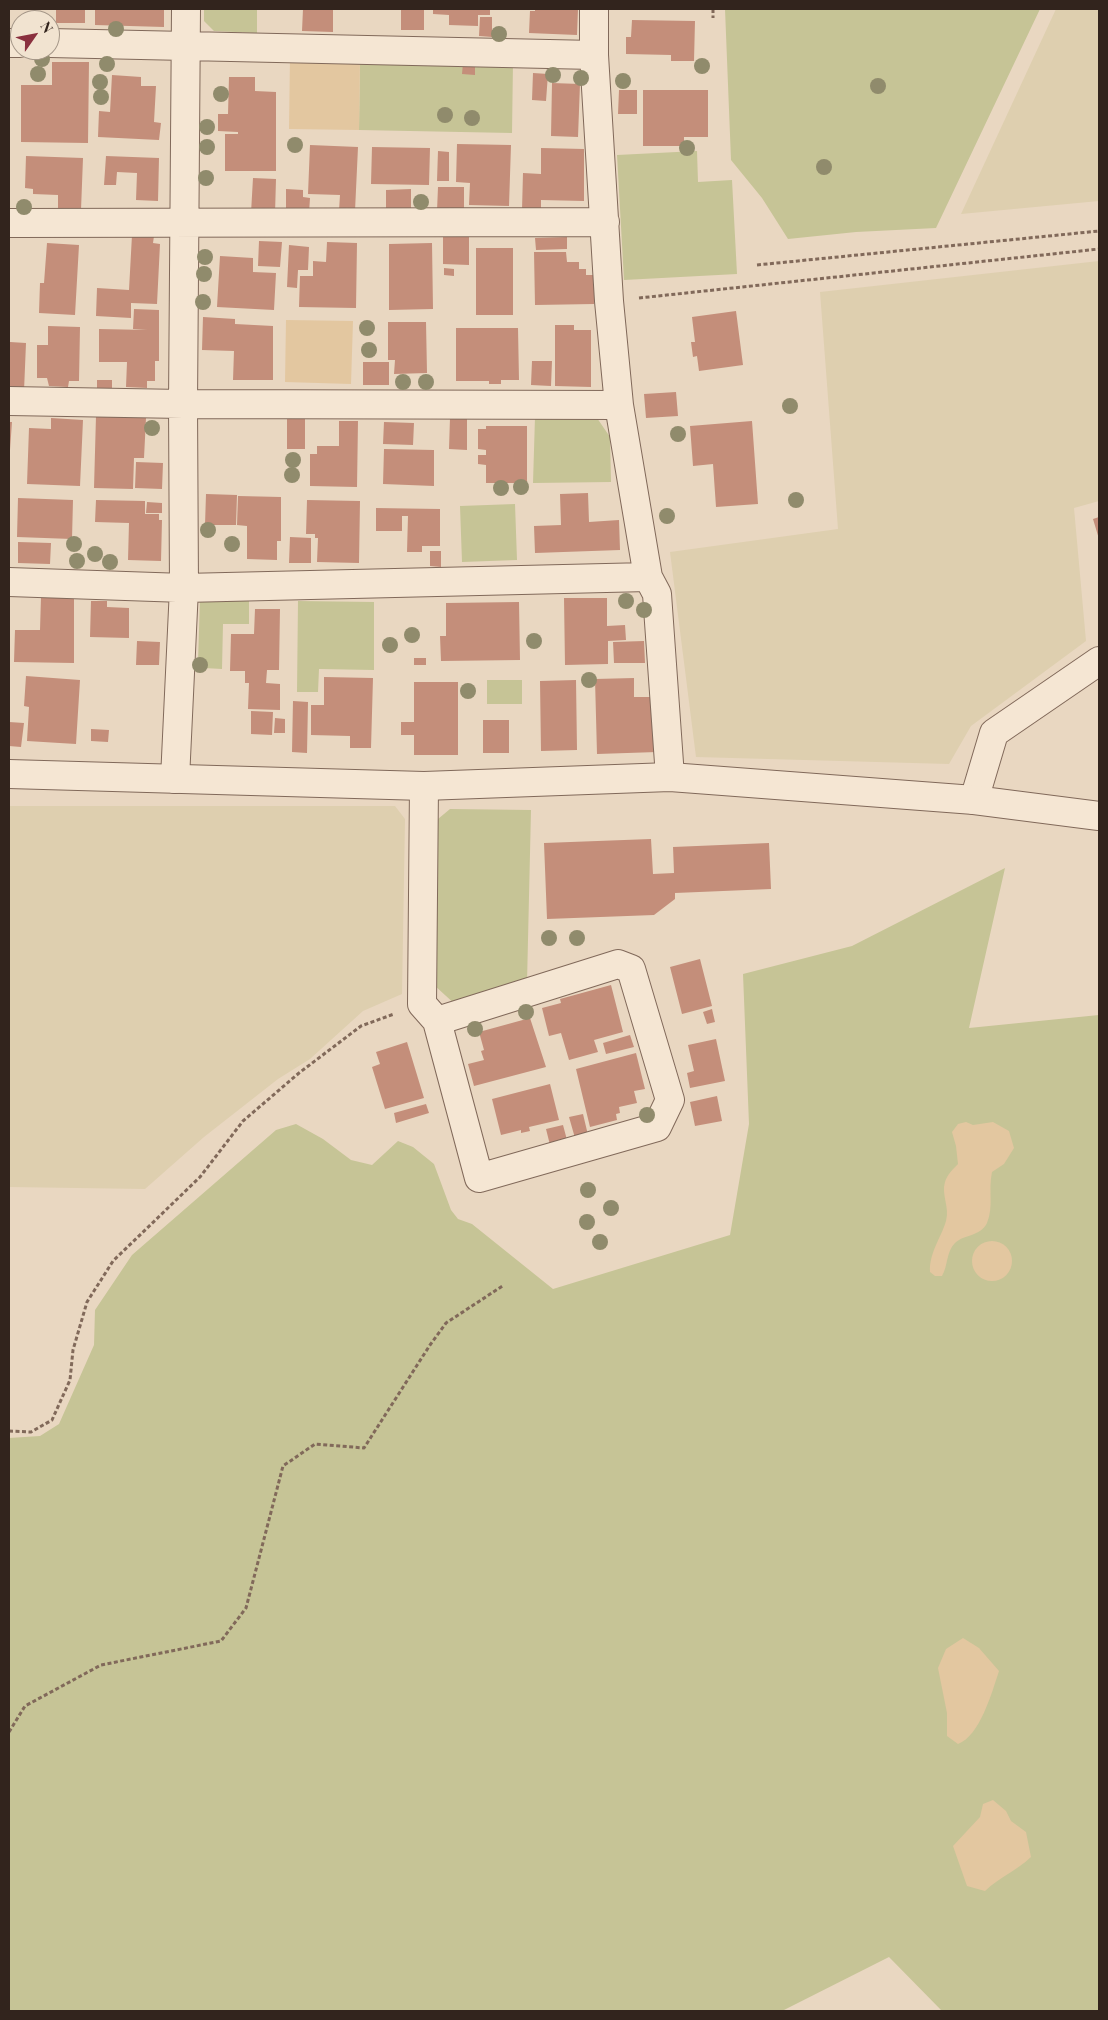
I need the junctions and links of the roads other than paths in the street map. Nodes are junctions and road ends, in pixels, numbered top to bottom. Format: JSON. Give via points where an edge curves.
{"nodes":[{"id":1,"x":186,"y":9,"type":"edge"},
{"id":2,"x":594,"y":9,"type":"edge"},
{"id":3,"x":60,"y":43,"type":"edge"},
{"id":4,"x":187,"y":46,"type":"junction"},
{"id":5,"x":594,"y":54,"type":"junction"},
{"id":6,"x":605,"y":222,"type":"junction"},
{"id":7,"x":9,"y":223,"type":"edge"},
{"id":8,"x":185,"y":223,"type":"junction"},
{"id":9,"x":9,"y":401,"type":"edge"},
{"id":10,"x":183,"y":404,"type":"junction"},
{"id":11,"x":619,"y":405,"type":"junction"},
{"id":12,"x":648,"y":577,"type":"junction"},
{"id":13,"x":9,"y":582,"type":"edge"},
{"id":14,"x":184,"y":588,"type":"junction"},
{"id":15,"x":1099,"y":661,"type":"edge"},
{"id":16,"x":9,"y":774,"type":"edge"},
{"id":17,"x":670,"y":777,"type":"junction"},
{"id":18,"x":175,"y":779,"type":"junction"},
{"id":19,"x":424,"y":786,"type":"junction"},
{"id":20,"x":974,"y":800,"type":"junction"},
{"id":21,"x":1099,"y":816,"type":"edge"},
{"id":22,"x":430,"y":1012,"type":"junction"}],
"edges":[{"from":1,"to":4,"type":"street"},
{"from":2,"to":5,"type":"street"},
{"from":3,"to":4,"type":"street"},
{"from":4,"to":5,"type":"street"},
{"from":4,"to":8,"type":"street"},
{"from":5,"to":6,"type":"street"},
{"from":6,"to":8,"type":"street"},
{"from":6,"to":11,"type":"street"},
{"from":7,"to":8,"type":"street"},
{"from":8,"to":10,"type":"street"},
{"from":9,"to":10,"type":"street"},
{"from":10,"to":11,"type":"street"},
{"from":10,"to":14,"type":"street"},
{"from":11,"to":12,"type":"street"},
{"from":12,"to":14,"type":"street"},
{"from":12,"to":17,"type":"street","via":[[658,594]]},
{"from":13,"to":14,"type":"street"},
{"from":14,"to":18,"type":"street"},
{"from":15,"to":20,"type":"street","via":[[994,733]]},
{"from":16,"to":18,"type":"street"},
{"from":17,"to":19,"type":"street"},
{"from":17,"to":20,"type":"street"},
{"from":18,"to":19,"type":"street"},
{"from":19,"to":22,"type":"street"},
{"from":20,"to":21,"type":"street"},
{"from":22,"to":22,"type":"street","via":[[479,1178],[657,1127],[670,1100],[631,969],[618,964]]}]}
